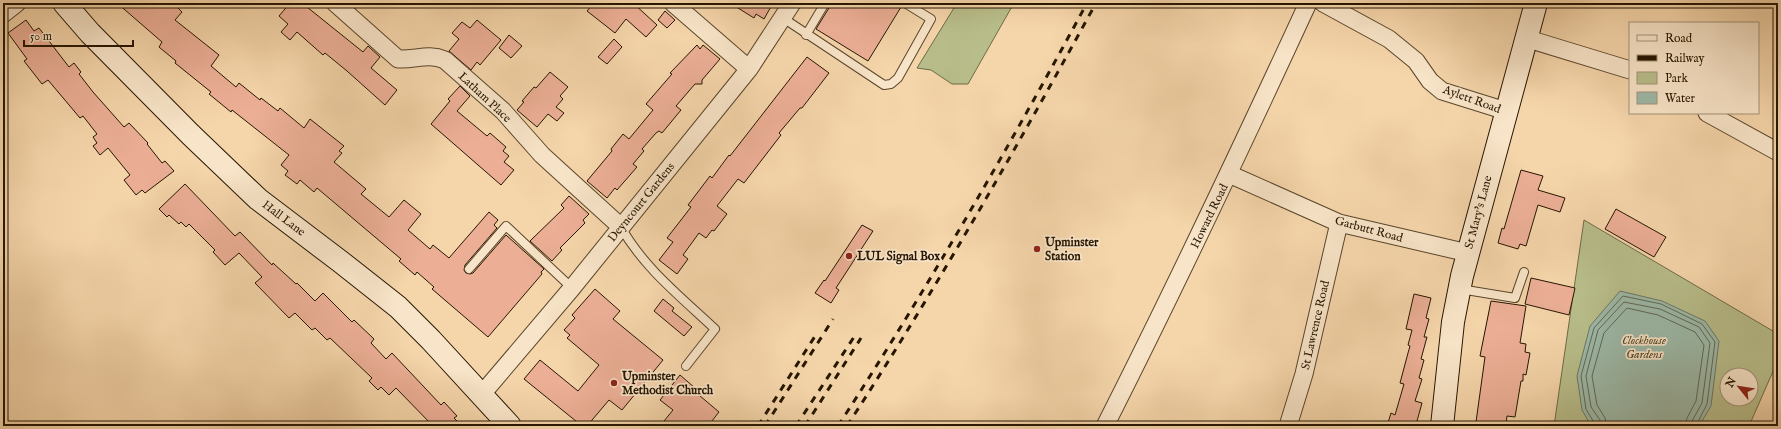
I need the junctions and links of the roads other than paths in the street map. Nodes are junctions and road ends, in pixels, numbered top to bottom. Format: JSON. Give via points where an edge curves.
{"nodes":[{"id":1,"x":17,"y":3,"type":"edge"},
{"id":2,"x":64,"y":3,"type":"edge"},
{"id":3,"x":335,"y":3,"type":"edge"},
{"id":4,"x":673,"y":3,"type":"edge"},
{"id":5,"x":792,"y":3,"type":"edge"},
{"id":6,"x":826,"y":3,"type":"edge"},
{"id":7,"x":905,"y":3,"type":"edge"},
{"id":8,"x":1308,"y":3,"type":"edge"},
{"id":9,"x":1323,"y":3,"type":"edge"},
{"id":10,"x":1536,"y":3,"type":"edge"},
{"id":11,"x":3,"y":14,"type":"edge"},
{"id":12,"x":783,"y":18,"type":"junction"},
{"id":13,"x":806,"y":35,"type":"junction"},
{"id":14,"x":1525,"y":38,"type":"junction"},
{"id":15,"x":749,"y":69,"type":"junction"},
{"id":16,"x":1629,"y":70,"type":"edge"},
{"id":17,"x":1506,"y":111,"type":"junction"},
{"id":18,"x":1709,"y":114,"type":"edge"},
{"id":19,"x":1778,"y":152,"type":"edge"},
{"id":20,"x":1229,"y":174,"type":"junction"},
{"id":21,"x":1339,"y":223,"type":"junction"},
{"id":22,"x":621,"y":227,"type":"junction"},
{"id":23,"x":1468,"y":252,"type":"junction"},
{"id":24,"x":469,"y":269,"type":"dead end"},
{"id":25,"x":1524,"y":272,"type":"dead end"},
{"id":26,"x":572,"y":288,"type":"junction"},
{"id":27,"x":1459,"y":289,"type":"junction"},
{"id":28,"x":686,"y":366,"type":"dead end"},
{"id":29,"x":482,"y":394,"type":"junction"},
{"id":30,"x":510,"y":426,"type":"edge"},
{"id":31,"x":1105,"y":426,"type":"edge"},
{"id":32,"x":1288,"y":426,"type":"edge"},
{"id":33,"x":1442,"y":426,"type":"edge"}],
"edges":[{"from":1,"to":11,"type":"street"},
{"from":2,"to":29,"type":"street","name":"Hall Lane","via":[[90,33],[258,199],[398,308]]},
{"from":3,"to":22,"type":"street","name":"Latham Place","via":[[398,59],[411,60],[435,56],[445,60],[503,111],[542,155]]},
{"from":4,"to":15,"type":"street"},
{"from":5,"to":12,"type":"street","name":"Deyncourt Gardens"},
{"from":6,"to":13,"type":"lane"},
{"from":7,"to":13,"type":"lane","via":[[931,19],[898,78],[890,84],[884,85]]},
{"from":8,"to":20,"type":"street","name":"Howard Road"},
{"from":9,"to":17,"type":"street","name":"Aylett Road","via":[[1389,39],[1416,61],[1430,81],[1442,91]]},
{"from":10,"to":14,"type":"street","name":"St Mary's Lane"},
{"from":12,"to":13,"type":"lane"},
{"from":12,"to":15,"type":"street","name":"Deyncourt Gardens"},
{"from":14,"to":16,"type":"street"},
{"from":14,"to":17,"type":"street","name":"St Mary's Lane"},
{"from":15,"to":22,"type":"street","name":"Deyncourt Gardens"},
{"from":17,"to":23,"type":"street","name":"St Mary's Lane"},
{"from":18,"to":19,"type":"street"},
{"from":20,"to":21,"type":"street","name":"Garbutt Road"},
{"from":20,"to":31,"type":"street","name":"Howard Road"},
{"from":21,"to":23,"type":"street","name":"Garbutt Road"},
{"from":21,"to":32,"type":"street","name":"St Lawrence Road","via":[[1304,374]]},
{"from":22,"to":26,"type":"street","name":"Deyncourt Gardens"},
{"from":22,"to":28,"type":"lane","via":[[632,247],[715,329]]},
{"from":23,"to":27,"type":"street","name":"St Mary's Lane"},
{"from":24,"to":26,"type":"lane","via":[[506,226]]},
{"from":25,"to":27,"type":"lane","via":[[1515,298]]},
{"from":26,"to":29,"type":"street","name":"Deyncourt Gardens"},
{"from":27,"to":33,"type":"street","name":"St Mary's Lane"},
{"from":29,"to":30,"type":"street","name":"Hall Lane"}]}
